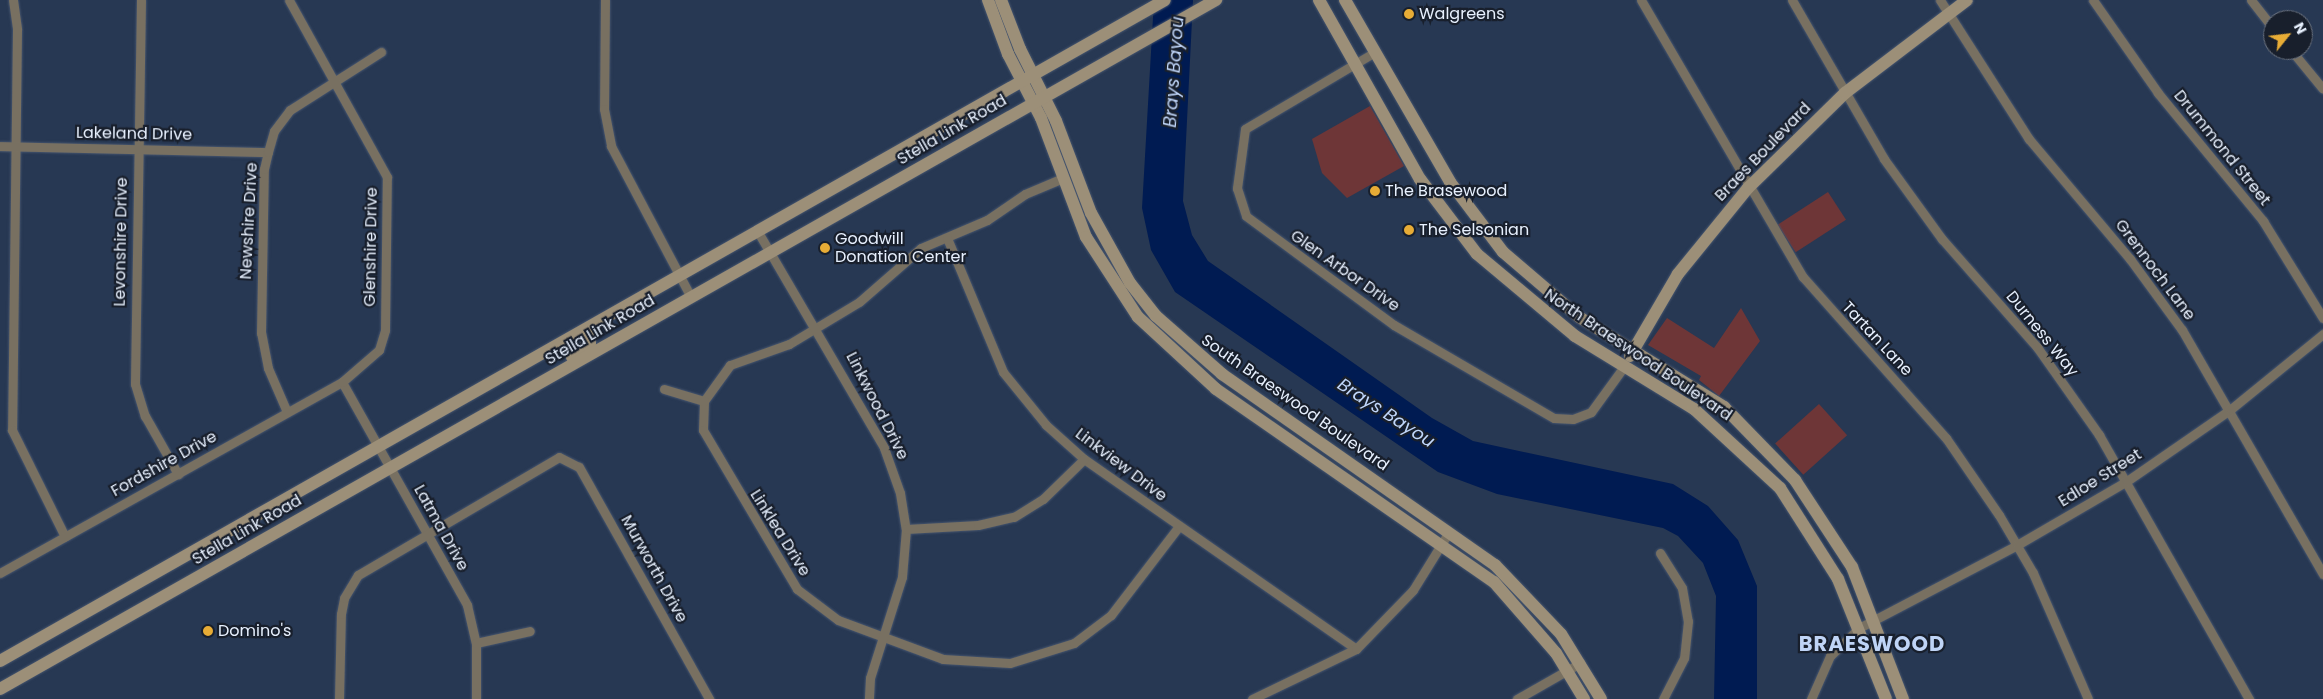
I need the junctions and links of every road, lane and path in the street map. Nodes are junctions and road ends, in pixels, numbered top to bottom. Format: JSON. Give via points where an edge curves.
{"nodes":[{"id":1,"x":13,"y":0,"type":"edge"},
{"id":2,"x":141,"y":0,"type":"edge"},
{"id":3,"x":289,"y":0,"type":"edge"},
{"id":4,"x":605,"y":0,"type":"edge"},
{"id":5,"x":988,"y":0,"type":"edge"},
{"id":6,"x":1001,"y":0,"type":"edge"},
{"id":7,"x":1165,"y":0,"type":"edge"},
{"id":8,"x":1319,"y":0,"type":"edge"},
{"id":9,"x":1345,"y":0,"type":"edge"},
{"id":10,"x":1641,"y":0,"type":"edge"},
{"id":11,"x":1792,"y":0,"type":"edge"},
{"id":12,"x":1940,"y":0,"type":"edge"},
{"id":13,"x":1967,"y":0,"type":"edge"},
{"id":14,"x":2093,"y":0,"type":"edge"},
{"id":15,"x":2251,"y":0,"type":"edge"},
{"id":16,"x":1214,"y":1,"type":"edge"},
{"id":17,"x":1948,"y":14,"type":"junction"},
{"id":18,"x":2263,"y":15,"type":"edge"},
{"id":19,"x":381,"y":52,"type":"dead end"},
{"id":20,"x":1374,"y":52,"type":"junction"},
{"id":21,"x":2299,"y":60,"type":"edge"},
{"id":22,"x":1354,"y":64,"type":"junction"},
{"id":23,"x":334,"y":78,"type":"junction"},
{"id":24,"x":1028,"y":78,"type":"junction"},
{"id":25,"x":2323,"y":90,"type":"edge"},
{"id":26,"x":1845,"y":93,"type":"junction"},
{"id":27,"x":1039,"y":99,"type":"junction"},
{"id":28,"x":0,"y":146,"type":"edge"},
{"id":29,"x":16,"y":146,"type":"junction"},
{"id":30,"x":138,"y":149,"type":"junction"},
{"id":31,"x":268,"y":152,"type":"junction"},
{"id":32,"x":1063,"y":178,"type":"junction"},
{"id":33,"x":843,"y":184,"type":"junction"},
{"id":34,"x":1748,"y":188,"type":"junction"},
{"id":35,"x":855,"y":204,"type":"junction"},
{"id":36,"x":758,"y":232,"type":"junction"},
{"id":37,"x":947,"y":238,"type":"junction"},
{"id":38,"x":773,"y":250,"type":"junction"},
{"id":39,"x":1503,"y":252,"type":"junction"},
{"id":40,"x":1496,"y":272,"type":"junction"},
{"id":41,"x":680,"y":276,"type":"junction"},
{"id":42,"x":691,"y":297,"type":"junction"},
{"id":43,"x":2323,"y":318,"type":"edge"},
{"id":44,"x":587,"y":328,"type":"junction"},
{"id":45,"x":818,"y":328,"type":"junction"},
{"id":46,"x":2323,"y":334,"type":"edge"},
{"id":47,"x":1634,"y":350,"type":"junction"},
{"id":48,"x":1625,"y":365,"type":"junction"},
{"id":49,"x":547,"y":378,"type":"junction"},
{"id":50,"x":342,"y":382,"type":"junction"},
{"id":51,"x":664,"y":389,"type":"dead end"},
{"id":52,"x":704,"y":401,"type":"junction"},
{"id":53,"x":2231,"y":409,"type":"junction"},
{"id":54,"x":287,"y":412,"type":"junction"},
{"id":55,"x":379,"y":448,"type":"junction"},
{"id":56,"x":1084,"y":459,"type":"junction"},
{"id":57,"x":390,"y":467,"type":"junction"},
{"id":58,"x":178,"y":474,"type":"junction"},
{"id":59,"x":1795,"y":480,"type":"junction"},
{"id":60,"x":2127,"y":480,"type":"junction"},
{"id":61,"x":1782,"y":490,"type":"junction"},
{"id":62,"x":261,"y":513,"type":"junction"},
{"id":63,"x":1179,"y":526,"type":"junction"},
{"id":64,"x":906,"y":529,"type":"junction"},
{"id":65,"x":1449,"y":532,"type":"junction"},
{"id":66,"x":427,"y":533,"type":"junction"},
{"id":67,"x":273,"y":534,"type":"junction"},
{"id":68,"x":65,"y":537,"type":"junction"},
{"id":69,"x":1442,"y":544,"type":"junction"},
{"id":70,"x":2017,"y":545,"type":"junction"},
{"id":71,"x":1660,"y":552,"type":"dead end"},
{"id":72,"x":161,"y":570,"type":"junction"},
{"id":73,"x":0,"y":573,"type":"edge"},
{"id":74,"x":2323,"y":574,"type":"edge"},
{"id":75,"x":173,"y":591,"type":"junction"},
{"id":76,"x":1876,"y":620,"type":"junction"},
{"id":77,"x":1859,"y":628,"type":"junction"},
{"id":78,"x":530,"y":631,"type":"dead end"},
{"id":79,"x":884,"y":637,"type":"junction"},
{"id":80,"x":476,"y":642,"type":"junction"},
{"id":81,"x":1356,"y":649,"type":"junction"},
{"id":82,"x":0,"y":662,"type":"edge"},
{"id":83,"x":1580,"y":663,"type":"junction"},
{"id":84,"x":1568,"y":670,"type":"junction"},
{"id":85,"x":1,"y":685,"type":"edge"},
{"id":86,"x":339,"y":699,"type":"edge"},
{"id":87,"x":476,"y":699,"type":"edge"},
{"id":88,"x":710,"y":699,"type":"edge"},
{"id":89,"x":869,"y":699,"type":"edge"},
{"id":90,"x":1252,"y":699,"type":"edge"},
{"id":91,"x":1517,"y":699,"type":"edge"},
{"id":92,"x":1584,"y":699,"type":"edge"},
{"id":93,"x":1601,"y":699,"type":"edge"},
{"id":94,"x":1663,"y":699,"type":"edge"},
{"id":95,"x":1811,"y":699,"type":"edge"},
{"id":96,"x":1886,"y":699,"type":"edge"},
{"id":97,"x":1903,"y":699,"type":"edge"},
{"id":98,"x":2088,"y":699,"type":"edge"},
{"id":99,"x":2249,"y":699,"type":"edge"}],
"edges":[{"from":1,"to":29,"type":"street"},
{"from":2,"to":30,"type":"street","name":"Levonshire Drive"},
{"from":3,"to":23,"type":"street","name":"Glenshire Drive"},
{"from":4,"to":41,"type":"street","via":[[604,109],[612,146]]},
{"from":5,"to":24,"type":"main road","name":"South Braeswood Boulevard"},
{"from":6,"to":24,"type":"main road","name":"South Braeswood Boulevard"},
{"from":7,"to":24,"type":"main road","name":"Stella Link Road"},
{"from":8,"to":22,"type":"main road","name":"North Braeswood Boulevard"},
{"from":9,"to":20,"type":"main road","name":"North Braeswood Boulevard"},
{"from":10,"to":34,"type":"street","name":"Tartan Lane"},
{"from":11,"to":26,"type":"street","name":"Durness Way"},
{"from":12,"to":17,"type":"street","name":"Grennoch Lane"},
{"from":13,"to":17,"type":"main road","name":"Braes Boulevard"},
{"from":14,"to":43,"type":"street","name":"Drummond Street","via":[[2158,93],[2263,221]]},
{"from":15,"to":18,"type":"street"},
{"from":16,"to":27,"type":"main road","name":"Stella Link Road"},
{"from":17,"to":26,"type":"main road","name":"Braes Boulevard"},
{"from":17,"to":53,"type":"street","name":"Grennoch Lane","via":[[2029,139],[2156,293]]},
{"from":19,"to":23,"type":"street","name":"Newshire Drive"},
{"from":20,"to":22,"type":"street","name":"Glen Arbor Drive"},
{"from":20,"to":39,"type":"main road","name":"North Braeswood Boulevard","via":[[1450,182]]},
{"from":21,"to":25,"type":"street"},
{"from":22,"to":40,"type":"main road","name":"North Braeswood Boulevard","via":[[1420,179],[1460,234]]},
{"from":22,"to":48,"type":"street","name":"Glen Arbor Drive","via":[[1245,129],[1237,188],[1246,216],[1394,325],[1554,418],[1574,419],[1590,412]]},
{"from":23,"to":31,"type":"street","name":"Newshire Drive","via":[[290,110],[274,131]]},
{"from":23,"to":50,"type":"street","name":"Glenshire Drive","via":[[382,162],[388,193],[385,330],[370,362]]},
{"from":24,"to":27,"type":"main road","name":"South Braeswood Boulevard"},
{"from":24,"to":33,"type":"main road","name":"Stella Link Road"},
{"from":26,"to":34,"type":"main road","name":"Braes Boulevard"},
{"from":26,"to":60,"type":"street","name":"Durness Way","via":[[1884,159],[1942,239],[2037,347]]},
{"from":27,"to":32,"type":"main road","name":"South Braeswood Boulevard"},
{"from":27,"to":35,"type":"main road","name":"Stella Link Road"},
{"from":27,"to":65,"type":"main road","name":"South Braeswood Boulevard","via":[[1091,213],[1130,282],[1156,316],[1222,374]]},
{"from":28,"to":29,"type":"street","name":"Lakeland Drive"},
{"from":29,"to":30,"type":"street","name":"Lakeland Drive"},
{"from":29,"to":68,"type":"street","via":[[12,430]]},
{"from":30,"to":31,"type":"street","name":"Lakeland Drive"},
{"from":30,"to":58,"type":"street","name":"Levonshire Drive","via":[[135,384],[145,416]]},
{"from":31,"to":54,"type":"street","name":"Newshire Drive","via":[[261,333],[268,368]]},
{"from":32,"to":37,"type":"street"},
{"from":32,"to":69,"type":"main road","name":"South Braeswood Boulevard","via":[[1105,271],[1138,317],[1182,362]]},
{"from":33,"to":35,"type":"main road"},
{"from":33,"to":36,"type":"main road","name":"Stella Link Road"},
{"from":34,"to":47,"type":"main road","name":"Braes Boulevard","via":[[1678,274]]},
{"from":34,"to":70,"type":"street","name":"Tartan Lane","via":[[1803,277],[1946,438]]},
{"from":35,"to":38,"type":"main road","name":"Stella Link Road"},
{"from":36,"to":38,"type":"street","name":"Linkwood Drive"},
{"from":36,"to":41,"type":"main road","name":"Stella Link Road"},
{"from":37,"to":45,"type":"street","via":[[901,261],[859,302]]},
{"from":37,"to":56,"type":"street","name":"Linkview Drive","via":[[1002,372],[1022,400]]},
{"from":38,"to":42,"type":"main road","name":"Stella Link Road"},
{"from":38,"to":45,"type":"street","name":"Linkwood Drive"},
{"from":39,"to":40,"type":"main road"},
{"from":39,"to":47,"type":"main road","name":"North Braeswood Boulevard","via":[[1579,317]]},
{"from":40,"to":48,"type":"main road","name":"North Braeswood Boulevard","via":[[1575,336]]},
{"from":41,"to":42,"type":"street"},
{"from":41,"to":44,"type":"main road","name":"Stella Link Road"},
{"from":42,"to":49,"type":"main road","name":"Stella Link Road"},
{"from":44,"to":49,"type":"main road","via":[[590,343]]},
{"from":44,"to":55,"type":"main road","name":"Stella Link Road"},
{"from":45,"to":52,"type":"street","via":[[777,350],[730,365]]},
{"from":45,"to":64,"type":"street","name":"Linkwood Drive","via":[[890,462]]},
{"from":46,"to":53,"type":"street","name":"Edloe Street"},
{"from":47,"to":48,"type":"main road","name":"Braes Boulevard"},
{"from":47,"to":59,"type":"main road","name":"North Braeswood Boulevard","via":[[1724,407]]},
{"from":48,"to":61,"type":"main road","name":"North Braeswood Boulevard","via":[[1725,433]]},
{"from":49,"to":57,"type":"main road","name":"Stella Link Road"},
{"from":50,"to":54,"type":"street","name":"Fordshire Drive"},
{"from":50,"to":55,"type":"street","name":"Latma Drive"},
{"from":51,"to":52,"type":"street"},
{"from":52,"to":79,"type":"street","name":"Linklea Drive","via":[[702,418],[707,439],[786,574],[822,611]]},
{"from":53,"to":60,"type":"street","name":"Edloe Street"},
{"from":53,"to":74,"type":"street","name":"Grennoch Lane"},
{"from":54,"to":58,"type":"street","name":"Fordshire Drive"},
{"from":55,"to":57,"type":"street","name":"Latma Drive"},
{"from":55,"to":62,"type":"main road","name":"Stella Link Road"},
{"from":56,"to":63,"type":"street","name":"Linkview Drive"},
{"from":56,"to":64,"type":"street","via":[[1043,500],[1014,517],[978,525]]},
{"from":57,"to":66,"type":"street","name":"Latma Drive"},
{"from":57,"to":67,"type":"main road","name":"Stella Link Road"},
{"from":58,"to":68,"type":"street","name":"Fordshire Drive"},
{"from":59,"to":61,"type":"main road"},
{"from":59,"to":76,"type":"main road","name":"North Braeswood Boulevard","via":[[1830,528]]},
{"from":60,"to":70,"type":"street","name":"Edloe Street"},
{"from":60,"to":99,"type":"street","name":"Durness Way"},
{"from":61,"to":77,"type":"main road","name":"North Braeswood Boulevard","via":[[1838,579]]},
{"from":62,"to":67,"type":"main road"},
{"from":62,"to":72,"type":"main road","name":"Stella Link Road"},
{"from":63,"to":79,"type":"street","name":"Linklea Drive","via":[[1111,615],[1092,632],[1054,652],[989,665],[943,659]]},
{"from":63,"to":81,"type":"street","name":"Linkview Drive"},
{"from":64,"to":79,"type":"street","name":"Linkwood Drive","via":[[902,577]]},
{"from":65,"to":69,"type":"street"},
{"from":65,"to":83,"type":"main road","name":"South Braeswood Boulevard","via":[[1521,590]]},
{"from":66,"to":80,"type":"street","name":"Latma Drive","via":[[467,605]]},
{"from":66,"to":86,"type":"street","via":[[367,568],[349,587],[341,614]]},
{"from":66,"to":88,"type":"street","name":"Murworth Drive","via":[[553,459],[567,457],[579,467]]},
{"from":67,"to":75,"type":"main road","name":"Stella Link Road"},
{"from":68,"to":73,"type":"street","name":"Fordshire Drive"},
{"from":69,"to":81,"type":"street","via":[[1396,612]]},
{"from":69,"to":84,"type":"main road","name":"South Braeswood Boulevard","via":[[1494,582]]},
{"from":70,"to":76,"type":"street","name":"Edloe Street"},
{"from":70,"to":98,"type":"street","name":"Tartan Lane"},
{"from":71,"to":94,"type":"street","via":[[1682,588],[1688,621],[1684,658]]},
{"from":72,"to":75,"type":"main road"},
{"from":72,"to":82,"type":"main road","name":"Stella Link Road"},
{"from":75,"to":85,"type":"main road","name":"Stella Link Road"},
{"from":76,"to":77,"type":"street"},
{"from":76,"to":97,"type":"main road","name":"North Braeswood Boulevard"},
{"from":77,"to":95,"type":"street","via":[[1830,656]]},
{"from":77,"to":96,"type":"main road","name":"North Braeswood Boulevard"},
{"from":78,"to":80,"type":"street"},
{"from":79,"to":89,"type":"street","name":"Linkwood Drive","via":[[870,678]]},
{"from":80,"to":87,"type":"street","name":"Latma Drive"},
{"from":81,"to":90,"type":"street"},
{"from":83,"to":84,"type":"street"},
{"from":83,"to":93,"type":"main road","name":"South Braeswood Boulevard"},
{"from":84,"to":91,"type":"street"},
{"from":84,"to":92,"type":"main road","name":"South Braeswood Boulevard"}]}
